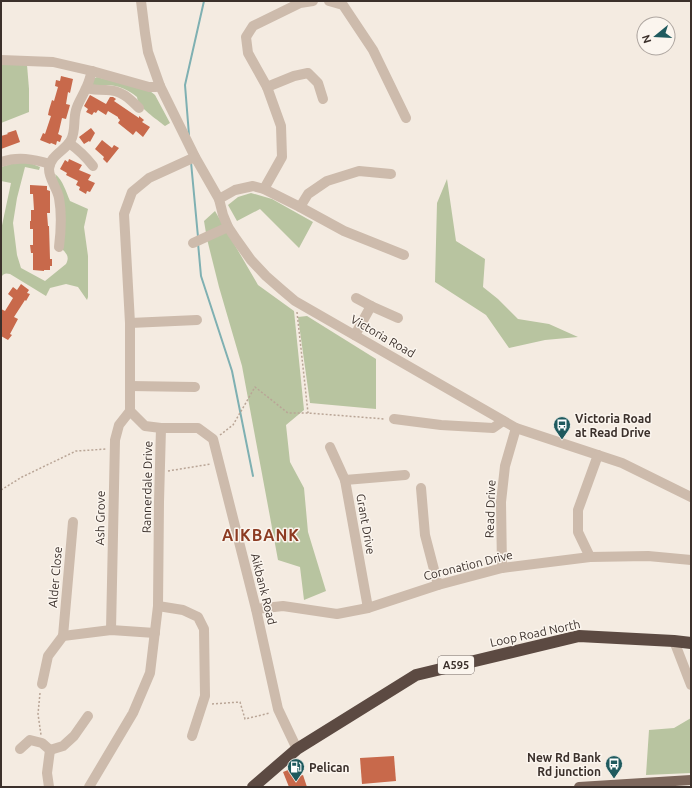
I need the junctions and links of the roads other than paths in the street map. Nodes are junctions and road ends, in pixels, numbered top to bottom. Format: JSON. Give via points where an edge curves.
{"nodes":[{"id":1,"x":141,"y":1,"type":"edge"},
{"id":2,"x":313,"y":1,"type":"edge"},
{"id":3,"x":329,"y":1,"type":"edge"},
{"id":4,"x":345,"y":3,"type":"edge"},
{"id":5,"x":1,"y":60,"type":"edge"},
{"id":6,"x":92,"y":71,"type":"junction"},
{"id":7,"x":160,"y":86,"type":"junction"},
{"id":8,"x":267,"y":87,"type":"junction"},
{"id":9,"x":87,"y":88,"type":"junction"},
{"id":10,"x":323,"y":99,"type":"dead end"},
{"id":11,"x":139,"y":108,"type":"dead end"},
{"id":12,"x":406,"y":118,"type":"dead end"},
{"id":13,"x":69,"y":143,"type":"junction"},
{"id":14,"x":194,"y":157,"type":"junction"},
{"id":15,"x":1,"y":162,"type":"edge"},
{"id":16,"x":50,"y":164,"type":"junction"},
{"id":17,"x":93,"y":166,"type":"dead end"},
{"id":18,"x":391,"y":174,"type":"dead end"},
{"id":19,"x":264,"y":188,"type":"junction"},
{"id":20,"x":219,"y":199,"type":"junction"},
{"id":21,"x":300,"y":207,"type":"junction"},
{"id":22,"x":228,"y":227,"type":"junction"},
{"id":23,"x":193,"y":243,"type":"dead end"},
{"id":24,"x":59,"y":247,"type":"dead end"},
{"id":25,"x":404,"y":255,"type":"dead end"},
{"id":26,"x":356,"y":298,"type":"dead end"},
{"id":27,"x":370,"y":306,"type":"junction"},
{"id":28,"x":398,"y":318,"type":"dead end"},
{"id":29,"x":198,"y":320,"type":"dead end"},
{"id":30,"x":130,"y":323,"type":"junction"},
{"id":31,"x":355,"y":335,"type":"junction"},
{"id":32,"x":130,"y":386,"type":"junction"},
{"id":33,"x":195,"y":387,"type":"dead end"},
{"id":34,"x":130,"y":411,"type":"junction"},
{"id":35,"x":394,"y":419,"type":"road end"},
{"id":36,"x":504,"y":421,"type":"junction"},
{"id":37,"x":161,"y":428,"type":"junction"},
{"id":38,"x":516,"y":428,"type":"junction"},
{"id":39,"x":330,"y":447,"type":"dead end"},
{"id":40,"x":598,"y":455,"type":"junction"},
{"id":41,"x":405,"y":475,"type":"dead end"},
{"id":42,"x":345,"y":480,"type":"junction"},
{"id":43,"x":421,"y":488,"type":"dead end"},
{"id":44,"x":691,"y":497,"type":"edge"},
{"id":45,"x":74,"y":522,"type":"dead end"},
{"id":46,"x":590,"y":557,"type":"junction"},
{"id":47,"x":691,"y":560,"type":"edge"},
{"id":48,"x":502,"y":568,"type":"junction"},
{"id":49,"x":438,"y":585,"type":"junction"},
{"id":50,"x":158,"y":606,"type":"junction"},
{"id":51,"x":368,"y":608,"type":"junction"},
{"id":52,"x":256,"y":609,"type":"junction"},
{"id":53,"x":111,"y":630,"type":"junction"},
{"id":54,"x":155,"y":633,"type":"junction"},
{"id":55,"x":63,"y":636,"type":"junction"},
{"id":56,"x":674,"y":641,"type":"junction"},
{"id":57,"x":691,"y":643,"type":"edge"},
{"id":58,"x":42,"y":684,"type":"road end"},
{"id":59,"x":691,"y":685,"type":"edge"},
{"id":60,"x":88,"y":716,"type":"dead end"},
{"id":61,"x":192,"y":736,"type":"dead end"},
{"id":62,"x":20,"y":749,"type":"dead end"},
{"id":63,"x":297,"y":749,"type":"junction"},
{"id":64,"x":50,"y":750,"type":"junction"},
{"id":65,"x":691,"y":780,"type":"edge"},
{"id":66,"x":608,"y":786,"type":"edge"},
{"id":67,"x":49,"y":787,"type":"edge"},
{"id":68,"x":89,"y":787,"type":"edge"},
{"id":69,"x":254,"y":787,"type":"edge"},
{"id":70,"x":579,"y":787,"type":"edge"}],
"edges":[{"from":1,"to":7,"type":"street","name":"Victoria Road","via":[[148,52]]},
{"from":2,"to":8,"type":"street","via":[[300,3],[252,26],[246,36],[248,53]]},
{"from":3,"to":4,"type":"street"},
{"from":4,"to":12,"type":"street","via":[[373,50]]},
{"from":5,"to":6,"type":"street","via":[[53,62]]},
{"from":6,"to":7,"type":"street","via":[[149,86]]},
{"from":6,"to":9,"type":"street"},
{"from":7,"to":14,"type":"street","name":"Victoria Road"},
{"from":8,"to":10,"type":"street","via":[[308,73],[318,83]]},
{"from":8,"to":19,"type":"street","via":[[281,126],[282,157]]},
{"from":9,"to":11,"type":"street","via":[[120,93]]},
{"from":9,"to":13,"type":"street","via":[[79,100],[75,129]]},
{"from":13,"to":16,"type":"street"},
{"from":13,"to":17,"type":"street"},
{"from":14,"to":20,"type":"street","name":"Victoria Road"},
{"from":14,"to":30,"type":"street","via":[[149,178],[132,192],[124,214]]},
{"from":15,"to":16,"type":"street","via":[[27,158]]},
{"from":16,"to":24,"type":"street","via":[[52,181],[59,198]]},
{"from":18,"to":21,"type":"street","via":[[359,171],[327,181],[308,194]]},
{"from":19,"to":20,"type":"street","via":[[253,186],[236,190]]},
{"from":19,"to":21,"type":"street"},
{"from":20,"to":22,"type":"street","name":"Victoria Road"},
{"from":21,"to":25,"type":"street","via":[[344,231]]},
{"from":22,"to":23,"type":"street"},
{"from":22,"to":31,"type":"street","name":"Victoria Road","via":[[250,260],[282,290],[296,301]]},
{"from":26,"to":27,"type":"street"},
{"from":27,"to":28,"type":"street"},
{"from":27,"to":31,"type":"street"},
{"from":29,"to":30,"type":"street"},
{"from":30,"to":32,"type":"street"},
{"from":31,"to":36,"type":"street","name":"Victoria Road"},
{"from":32,"to":33,"type":"street"},
{"from":32,"to":34,"type":"street"},
{"from":34,"to":37,"type":"street","name":"Rannerdale Drive","via":[[145,426]]},
{"from":34,"to":53,"type":"street","name":"Ash Grove","via":[[120,425],[115,440]]},
{"from":35,"to":36,"type":"street","via":[[493,428]]},
{"from":36,"to":38,"type":"street","name":"Victoria Road"},
{"from":37,"to":50,"type":"street","name":"Rannerdale Drive"},
{"from":37,"to":52,"type":"street","name":"Aikbank Road","via":[[198,428],[213,439]]},
{"from":38,"to":40,"type":"street","name":"Victoria Road"},
{"from":38,"to":48,"type":"street","name":"Read Drive","via":[[505,466],[501,502]]},
{"from":39,"to":42,"type":"street","name":"Grant Drive"},
{"from":40,"to":44,"type":"street","name":"Victoria Road","via":[[622,463]]},
{"from":40,"to":46,"type":"street","via":[[578,510],[578,532]]},
{"from":41,"to":42,"type":"street"},
{"from":42,"to":51,"type":"street","name":"Grant Drive"},
{"from":43,"to":49,"type":"street","via":[[425,535]]},
{"from":45,"to":55,"type":"street","name":"Alder Close"},
{"from":46,"to":47,"type":"street","name":"Coronation Drive","via":[[648,556]]},
{"from":46,"to":48,"type":"street","name":"Coronation Drive"},
{"from":48,"to":49,"type":"street","name":"Coronation Drive"},
{"from":49,"to":51,"type":"street","name":"Coronation Drive"},
{"from":50,"to":54,"type":"street","name":"Rannerdale Drive"},
{"from":50,"to":61,"type":"street","via":[[183,610],[198,617],[204,629],[205,696]]},
{"from":51,"to":52,"type":"street","name":"Coronation Drive","via":[[337,614],[283,606]]},
{"from":52,"to":63,"type":"street","name":"Aikbank Road","via":[[279,711]]},
{"from":53,"to":54,"type":"street"},
{"from":53,"to":55,"type":"street"},
{"from":54,"to":68,"type":"street","name":"Rannerdale Drive","via":[[150,673],[133,713]]},
{"from":55,"to":58,"type":"street","via":[[48,656]]},
{"from":56,"to":57,"type":"highway","name":"Loop Road North","number":"A595"},
{"from":56,"to":59,"type":"street"},
{"from":56,"to":63,"type":"highway","name":"Loop Road North","number":"A595","via":[[579,636],[416,675]]},
{"from":60,"to":64,"type":"street","via":[[74,736],[63,746]]},
{"from":62,"to":64,"type":"street","via":[[30,740],[42,743]]},
{"from":63,"to":69,"type":"highway","name":"Loop Road North","number":"A595"},
{"from":64,"to":67,"type":"street","via":[[47,773]]},
{"from":65,"to":66,"type":"main road"},
{"from":66,"to":70,"type":"main road"}]}
